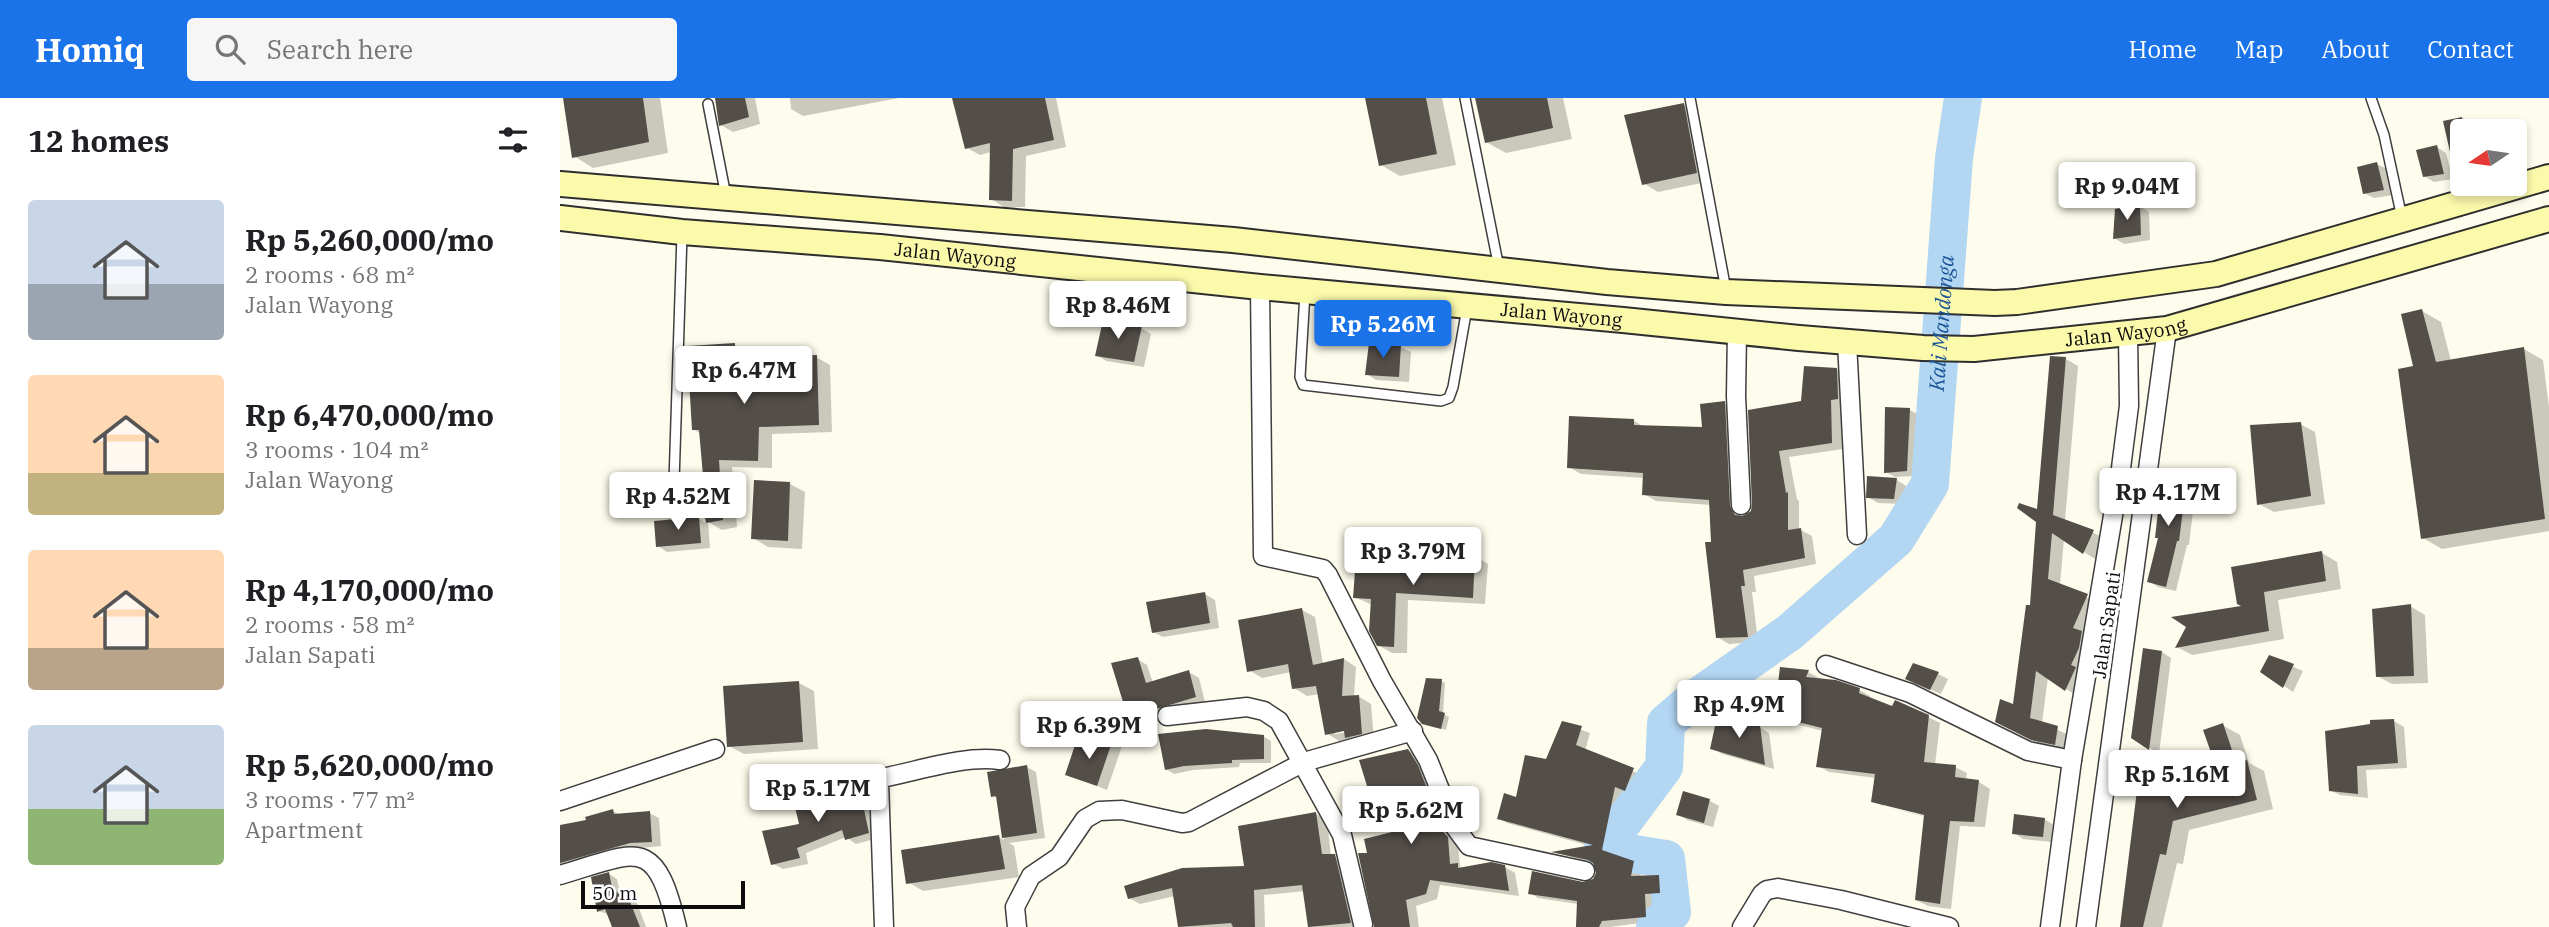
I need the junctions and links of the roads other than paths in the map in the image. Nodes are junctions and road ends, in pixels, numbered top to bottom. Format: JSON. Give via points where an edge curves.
{"nodes":[{"id":1,"x":1465,"y":98,"type":"edge"},
{"id":2,"x":1690,"y":98,"type":"edge"},
{"id":3,"x":2371,"y":98,"type":"edge"},
{"id":4,"x":708,"y":104,"type":"dead end"},
{"id":5,"x":2549,"y":177,"type":"edge"},
{"id":6,"x":560,"y":184,"type":"edge"},
{"id":7,"x":726,"y":198,"type":"junction"},
{"id":8,"x":560,"y":218,"type":"edge"},
{"id":9,"x":2402,"y":219,"type":"junction"},
{"id":10,"x":2549,"y":219,"type":"edge"},
{"id":11,"x":994,"y":221,"type":"junction"},
{"id":12,"x":682,"y":232,"type":"junction"},
{"id":13,"x":990,"y":259,"type":"junction"},
{"id":14,"x":1500,"y":270,"type":"junction"},
{"id":15,"x":1260,"y":287,"type":"junction"},
{"id":16,"x":1305,"y":291,"type":"junction"},
{"id":17,"x":1726,"y":292,"type":"junction"},
{"id":18,"x":1467,"y":306,"type":"junction"},
{"id":19,"x":2167,"y":330,"type":"junction"},
{"id":20,"x":1737,"y":331,"type":"junction"},
{"id":21,"x":2127,"y":334,"type":"junction"},
{"id":22,"x":1847,"y":342,"type":"junction"},
{"id":23,"x":674,"y":482,"type":"dead end"},
{"id":24,"x":1741,"y":505,"type":"dead end"},
{"id":25,"x":1857,"y":535,"type":"dead end"},
{"id":26,"x":1826,"y":665,"type":"dead end"},
{"id":27,"x":1167,"y":716,"type":"dead end"},
{"id":28,"x":1413,"y":731,"type":"junction"},
{"id":29,"x":715,"y":749,"type":"dead end"},
{"id":30,"x":2073,"y":760,"type":"junction"},
{"id":31,"x":1000,"y":761,"type":"dead end"},
{"id":32,"x":1304,"y":762,"type":"junction"},
{"id":33,"x":560,"y":800,"type":"edge"},
{"id":34,"x":1585,"y":871,"type":"dead end"},
{"id":35,"x":560,"y":875,"type":"edge"},
{"id":36,"x":1363,"y":924,"type":"dead end"},
{"id":37,"x":677,"y":927,"type":"edge"},
{"id":38,"x":884,"y":927,"type":"edge"},
{"id":39,"x":1017,"y":927,"type":"edge"},
{"id":40,"x":1742,"y":927,"type":"edge"},
{"id":41,"x":1949,"y":927,"type":"edge"},
{"id":42,"x":2050,"y":927,"type":"edge"},
{"id":43,"x":2086,"y":927,"type":"edge"}],
"edges":[{"from":1,"to":14,"type":"lane"},
{"from":2,"to":17,"type":"lane"},
{"from":3,"to":9,"type":"lane"},
{"from":4,"to":7,"type":"lane"},
{"from":5,"to":9,"type":"main road","name":"Jalan Wayong"},
{"from":6,"to":7,"type":"main road","name":"Jalan Wayong"},
{"from":7,"to":11,"type":"main road","name":"Jalan Wayong"},
{"from":8,"to":12,"type":"main road","name":"Jalan Wayong"},
{"from":9,"to":17,"type":"main road","name":"Jalan Wayong","via":[[2216,274],[2017,302]]},
{"from":10,"to":19,"type":"main road","name":"Jalan Wayong"},
{"from":11,"to":13,"type":"main road"},
{"from":11,"to":14,"type":"main road","name":"Jalan Wayong","via":[[1233,240]]},
{"from":12,"to":13,"type":"main road","name":"Jalan Wayong"},
{"from":12,"to":23,"type":"lane"},
{"from":13,"to":15,"type":"main road","name":"Jalan Wayong"},
{"from":14,"to":17,"type":"main road","name":"Jalan Wayong"},
{"from":15,"to":16,"type":"main road","name":"Jalan Wayong"},
{"from":15,"to":28,"type":"street","via":[[1261,552],[1323,569]]},
{"from":16,"to":18,"type":"main road","name":"Jalan Wayong"},
{"from":16,"to":18,"type":"lane","via":[[1303,385],[1441,401],[1449,398],[1454,387]]},
{"from":18,"to":20,"type":"main road","name":"Jalan Wayong"},
{"from":19,"to":21,"type":"main road","name":"Jalan Wayong"},
{"from":19,"to":43,"type":"street","name":"Jalan Sapati"},
{"from":20,"to":22,"type":"main road","name":"Jalan Wayong"},
{"from":20,"to":24,"type":"street"},
{"from":21,"to":22,"type":"main road","name":"Jalan Wayong","via":[[1974,349]]},
{"from":21,"to":30,"type":"street","name":"Jalan Sapati","via":[[2129,406],[2122,468]]},
{"from":22,"to":25,"type":"street"},
{"from":26,"to":30,"type":"street","via":[[1910,693],[2028,751]]},
{"from":27,"to":32,"type":"street","via":[[1247,707],[1264,711],[1279,722]]},
{"from":28,"to":32,"type":"street"},
{"from":28,"to":34,"type":"street","via":[[1455,827],[1469,846]]},
{"from":29,"to":33,"type":"street"},
{"from":30,"to":42,"type":"street","name":"Jalan Sapati"},
{"from":31,"to":38,"type":"street","via":[[959,761],[879,782]]},
{"from":32,"to":36,"type":"street","via":[[1342,835]]},
{"from":32,"to":39,"type":"street","via":[[1189,822],[1122,810],[1099,811],[1085,819],[1059,857],[1031,876],[1015,907]]},
{"from":35,"to":37,"type":"street","via":[[629,855],[643,858],[661,876]]},
{"from":40,"to":41,"type":"street","via":[[1762,894],[1778,888]]}]}
